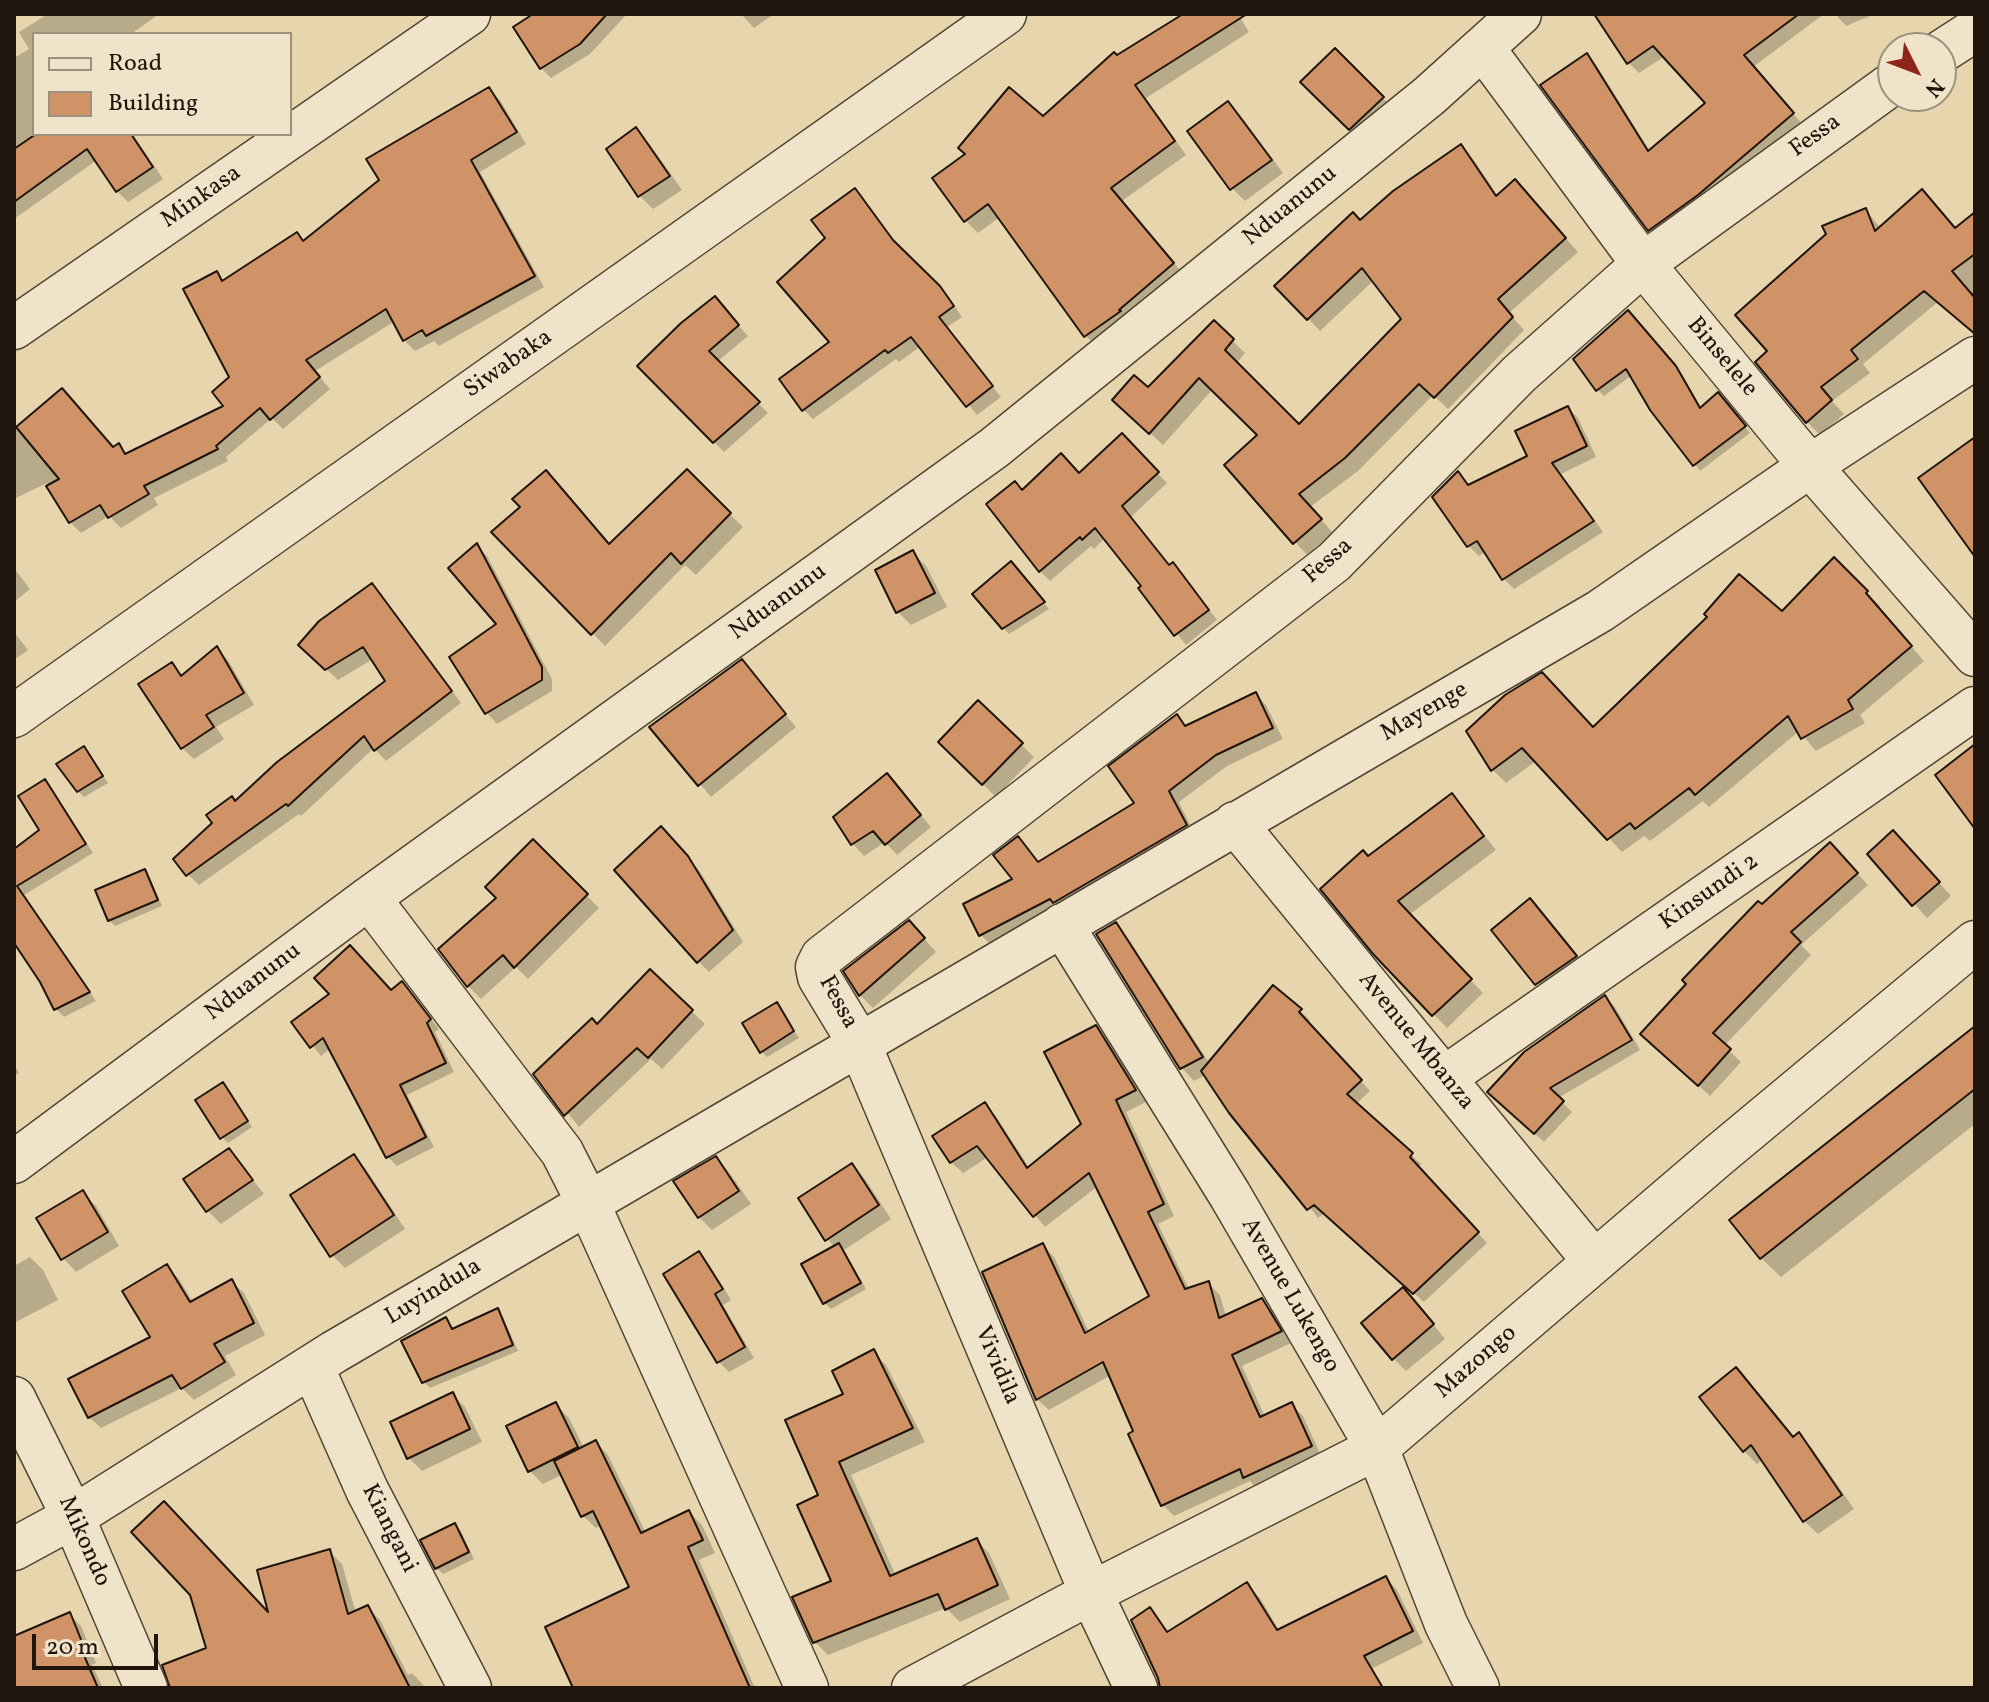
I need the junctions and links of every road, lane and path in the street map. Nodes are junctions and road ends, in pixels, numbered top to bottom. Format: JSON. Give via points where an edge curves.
{"nodes":[{"id":1,"x":469,"y":14,"type":"edge"},
{"id":2,"x":1005,"y":14,"type":"edge"},
{"id":3,"x":1520,"y":14,"type":"edge"},
{"id":4,"x":1975,"y":30,"type":"edge"},
{"id":5,"x":1957,"y":42,"type":"edge"},
{"id":6,"x":1483,"y":48,"type":"junction"},
{"id":7,"x":1877,"y":95,"type":"edge"},
{"id":8,"x":1643,"y":264,"type":"junction"},
{"id":9,"x":14,"y":328,"type":"edge"},
{"id":10,"x":1975,"y":358,"type":"edge"},
{"id":11,"x":1810,"y":466,"type":"junction"},
{"id":12,"x":1975,"y":655,"type":"edge"},
{"id":13,"x":1975,"y":708,"type":"edge"},
{"id":14,"x":14,"y":716,"type":"edge"},
{"id":15,"x":1235,"y":823,"type":"junction"},
{"id":16,"x":369,"y":898,"type":"junction"},
{"id":17,"x":1062,"y":925,"type":"junction"},
{"id":18,"x":1975,"y":942,"type":"edge"},
{"id":19,"x":859,"y":1043,"type":"junction"},
{"id":20,"x":1444,"y":1078,"type":"junction"},
{"id":21,"x":14,"y":1162,"type":"edge"},
{"id":22,"x":588,"y":1203,"type":"junction"},
{"id":23,"x":1594,"y":1261,"type":"junction"},
{"id":24,"x":312,"y":1366,"type":"junction"},
{"id":25,"x":14,"y":1398,"type":"edge"},
{"id":26,"x":1377,"y":1448,"type":"junction"},
{"id":27,"x":73,"y":1517,"type":"junction"},
{"id":28,"x":14,"y":1549,"type":"edge"},
{"id":29,"x":1091,"y":1593,"type":"junction"},
{"id":30,"x":146,"y":1688,"type":"edge"},
{"id":31,"x":470,"y":1688,"type":"edge"},
{"id":32,"x":807,"y":1688,"type":"edge"},
{"id":33,"x":913,"y":1688,"type":"edge"},
{"id":34,"x":1136,"y":1688,"type":"edge"},
{"id":35,"x":1478,"y":1688,"type":"edge"}],
"edges":[{"from":1,"to":9,"type":"street","name":"Minkasa"},
{"from":2,"to":14,"type":"street","name":"Siwabaka"},
{"from":3,"to":6,"type":"street","name":"Nduanunu"},
{"from":4,"to":5,"type":"street"},
{"from":6,"to":8,"type":"street","name":"Binselele"},
{"from":6,"to":16,"type":"street","name":"Nduanunu","via":[[994,448]]},
{"from":7,"to":8,"type":"street","name":"Fessa"},
{"from":8,"to":11,"type":"street","name":"Binselele"},
{"from":8,"to":19,"type":"street","name":"Fessa","via":[[1519,374],[1334,562],[822,957],[819,977]]},
{"from":10,"to":11,"type":"street","name":"Mayenge"},
{"from":11,"to":12,"type":"street","name":"Binselele"},
{"from":11,"to":15,"type":"street","name":"Mayenge","via":[[1600,611]]},
{"from":13,"to":20,"type":"street","name":"Kinsundi 2"},
{"from":15,"to":17,"type":"street","name":"Mayenge"},
{"from":15,"to":20,"type":"street","name":"Avenue Mbanza"},
{"from":16,"to":21,"type":"street","name":"Nduanunu"},
{"from":16,"to":22,"type":"street","via":[[562,1152]]},
{"from":17,"to":19,"type":"street","name":"Mayenge"},
{"from":17,"to":26,"type":"street","name":"Avenue Lukengo","via":[[1230,1195]]},
{"from":18,"to":23,"type":"street","name":"Mazongo"},
{"from":19,"to":22,"type":"street","name":"Luyindula"},
{"from":19,"to":29,"type":"street","name":"Vividila"},
{"from":20,"to":23,"type":"street","name":"Avenue Mbanza"},
{"from":22,"to":24,"type":"street","name":"Luyindula"},
{"from":22,"to":32,"type":"street"},
{"from":23,"to":26,"type":"street","name":"Mazongo"},
{"from":24,"to":27,"type":"street","name":"Luyindula"},
{"from":24,"to":31,"type":"street","name":"Kiangani","via":[[367,1490]]},
{"from":25,"to":27,"type":"street","name":"Mikondo"},
{"from":26,"to":29,"type":"street","name":"Mazongo"},
{"from":26,"to":35,"type":"street","name":"Avenue Lukengo","via":[[1446,1624]]},
{"from":27,"to":28,"type":"street","name":"Luyindula"},
{"from":27,"to":30,"type":"street","name":"Mikondo"},
{"from":29,"to":33,"type":"street","name":"Mazongo"},
{"from":29,"to":34,"type":"street","name":"Vividila"}]}
